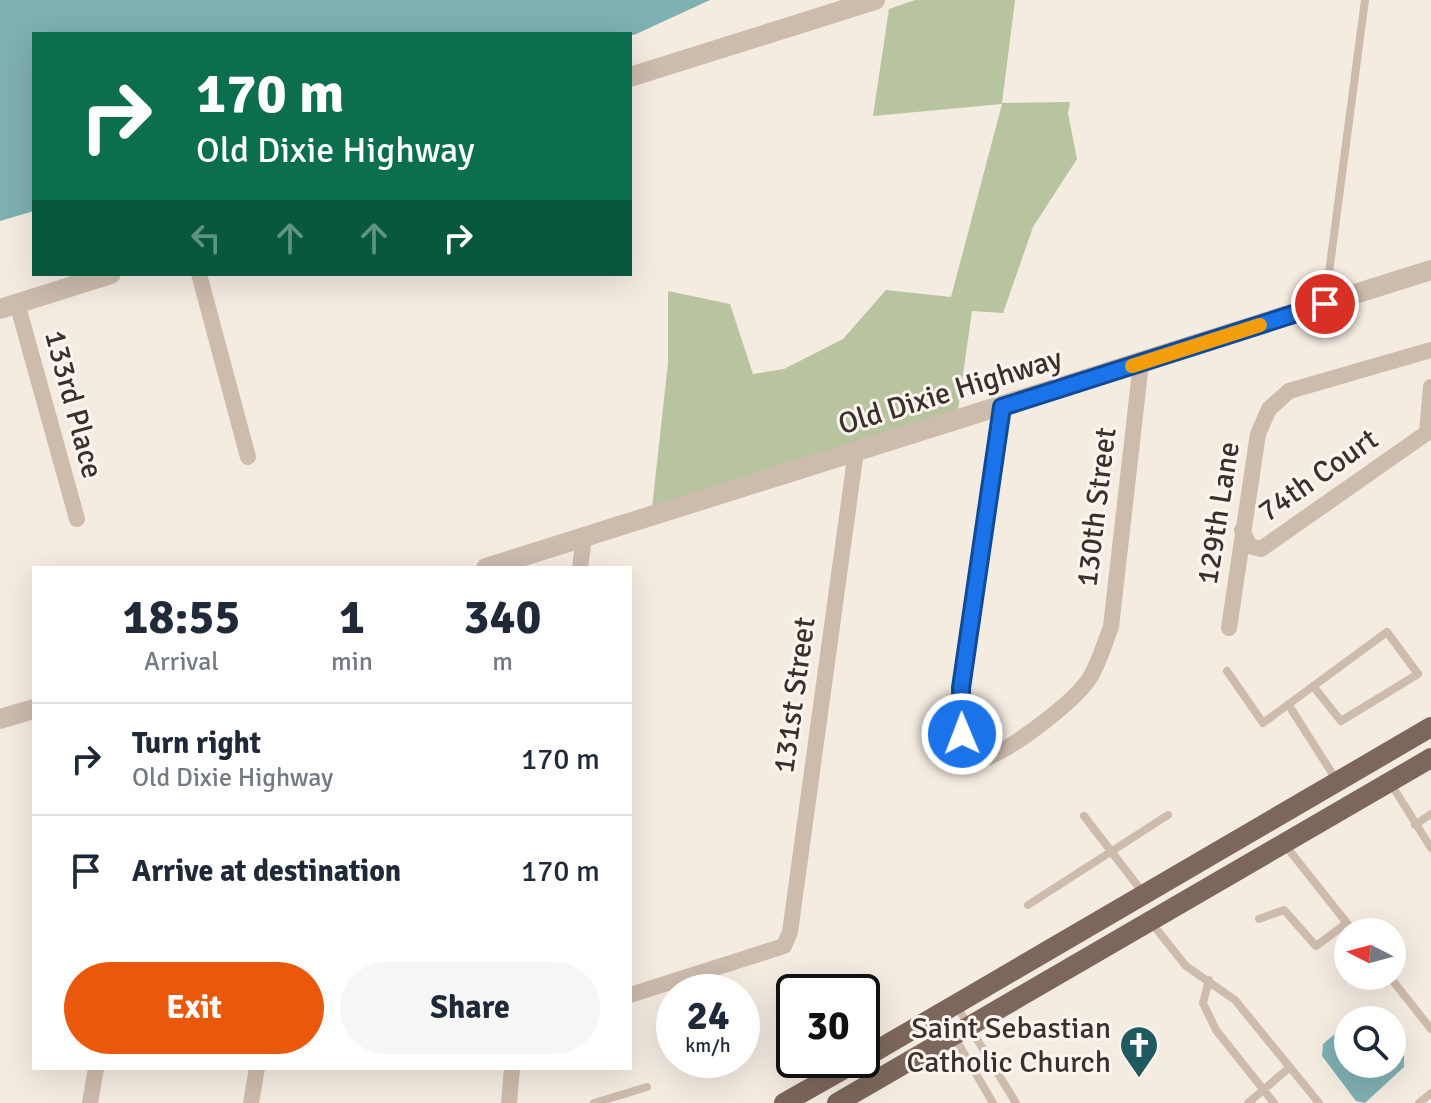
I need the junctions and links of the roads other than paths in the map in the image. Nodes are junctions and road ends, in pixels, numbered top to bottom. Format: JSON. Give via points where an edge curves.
{"nodes":[{"id":1,"x":875,"y":0,"type":"edge"},
{"id":2,"x":1365,"y":0,"type":"edge"},
{"id":3,"x":632,"y":76,"type":"edge"},
{"id":4,"x":1431,"y":270,"type":"edge"},
{"id":5,"x":105,"y":276,"type":"edge"},
{"id":6,"x":200,"y":276,"type":"edge"},
{"id":7,"x":1325,"y":304,"type":"junction"},
{"id":8,"x":9,"y":306,"type":"edge"},
{"id":9,"x":1431,"y":350,"type":"edge"},
{"id":10,"x":1141,"y":363,"type":"junction"},
{"id":11,"x":1431,"y":387,"type":"edge"},
{"id":12,"x":1002,"y":407,"type":"junction"},
{"id":13,"x":1429,"y":431,"type":"edge"},
{"id":14,"x":856,"y":451,"type":"junction"},
{"id":15,"x":248,"y":457,"type":"dead end"},
{"id":16,"x":77,"y":519,"type":"dead end"},
{"id":17,"x":1242,"y":530,"type":"junction"},
{"id":18,"x":584,"y":537,"type":"junction"},
{"id":19,"x":492,"y":566,"type":"edge"},
{"id":20,"x":580,"y":566,"type":"edge"},
{"id":21,"x":1229,"y":628,"type":"dead end"},
{"id":22,"x":1227,"y":671,"type":"dead end"},
{"id":23,"x":1313,"y":686,"type":"junction"},
{"id":24,"x":1288,"y":704,"type":"junction"},
{"id":25,"x":32,"y":710,"type":"edge"},
{"id":26,"x":0,"y":719,"type":"edge"},
{"id":27,"x":1431,"y":727,"type":"edge"},
{"id":28,"x":1431,"y":758,"type":"edge"},
{"id":29,"x":1337,"y":781,"type":"junction"},
{"id":30,"x":1390,"y":783,"type":"junction"},
{"id":31,"x":1431,"y":814,"type":"edge"},
{"id":32,"x":1168,"y":815,"type":"dead end"},
{"id":33,"x":1084,"y":816,"type":"dead end"},
{"id":34,"x":1415,"y":825,"type":"junction"},
{"id":35,"x":1283,"y":843,"type":"junction"},
{"id":36,"x":1431,"y":848,"type":"edge"},
{"id":37,"x":1112,"y":852,"type":"junction"},
{"id":38,"x":1145,"y":894,"type":"junction"},
{"id":39,"x":1028,"y":905,"type":"dead end"},
{"id":40,"x":1343,"y":918,"type":"edge"},
{"id":41,"x":1259,"y":919,"type":"dead end"},
{"id":42,"x":1149,"y":921,"type":"junction"},
{"id":43,"x":1334,"y":933,"type":"edge"},
{"id":44,"x":1209,"y":980,"type":"junction"},
{"id":45,"x":1400,"y":990,"type":"edge"},
{"id":46,"x":632,"y":994,"type":"edge"},
{"id":47,"x":948,"y":1009,"type":"junction"},
{"id":48,"x":1431,"y":1029,"type":"edge"},
{"id":49,"x":961,"y":1031,"type":"junction"},
{"id":50,"x":880,"y":1048,"type":"edge"},
{"id":51,"x":1290,"y":1067,"type":"junction"},
{"id":52,"x":96,"y":1070,"type":"edge"},
{"id":53,"x":257,"y":1070,"type":"edge"},
{"id":54,"x":512,"y":1070,"type":"edge"},
{"id":55,"x":828,"y":1078,"type":"edge"},
{"id":56,"x":647,"y":1087,"type":"dead end"},
{"id":57,"x":1263,"y":1089,"type":"junction"},
{"id":58,"x":1431,"y":1093,"type":"edge"},
{"id":59,"x":90,"y":1103,"type":"edge"},
{"id":60,"x":251,"y":1103,"type":"edge"},
{"id":61,"x":509,"y":1103,"type":"edge"},
{"id":62,"x":594,"y":1103,"type":"edge"},
{"id":63,"x":784,"y":1103,"type":"edge"},
{"id":64,"x":838,"y":1103,"type":"edge"},
{"id":65,"x":993,"y":1103,"type":"edge"},
{"id":66,"x":1016,"y":1103,"type":"edge"},
{"id":67,"x":1248,"y":1103,"type":"edge"},
{"id":68,"x":1274,"y":1103,"type":"edge"},
{"id":69,"x":1319,"y":1103,"type":"edge"},
{"id":70,"x":1419,"y":1103,"type":"edge"}],
"edges":[{"from":1,"to":3,"type":"street"},
{"from":2,"to":7,"type":"lane"},
{"from":4,"to":7,"type":"street","name":"Old Dixie Highway"},
{"from":5,"to":8,"type":"street"},
{"from":6,"to":15,"type":"street"},
{"from":7,"to":10,"type":"street","name":"Old Dixie Highway"},
{"from":8,"to":16,"type":"street","name":"133rd Place"},
{"from":9,"to":17,"type":"street","name":"129th Lane","via":[[1289,391],[1269,409],[1258,434]]},
{"from":10,"to":12,"type":"street","name":"Old Dixie Highway"},
{"from":10,"to":12,"type":"street","name":"130th Street","via":[[1111,627],[1100,656],[1088,681],[1011,748],[989,757],[968,749],[962,734],[961,688]]},
{"from":11,"to":13,"type":"street"},
{"from":12,"to":14,"type":"street","name":"Old Dixie Highway"},
{"from":13,"to":17,"type":"street","name":"74th Court","via":[[1261,549],[1250,546]]},
{"from":14,"to":18,"type":"street","name":"Old Dixie Highway"},
{"from":14,"to":46,"type":"street","name":"131st Street","via":[[790,932],[784,946]]},
{"from":17,"to":21,"type":"street","name":"129th Lane"},
{"from":18,"to":19,"type":"street","name":"Old Dixie Highway"},
{"from":18,"to":20,"type":"street"},
{"from":22,"to":24,"type":"lane","via":[[1263,723]]},
{"from":23,"to":23,"type":"lane","via":[[1387,632],[1418,674],[1341,721]]},
{"from":23,"to":24,"type":"lane"},
{"from":24,"to":29,"type":"lane"},
{"from":25,"to":26,"type":"street"},
{"from":27,"to":29,"type":"main road"},
{"from":28,"to":30,"type":"main road"},
{"from":29,"to":38,"type":"main road"},
{"from":30,"to":34,"type":"lane"},
{"from":30,"to":35,"type":"main road"},
{"from":31,"to":34,"type":"lane"},
{"from":32,"to":37,"type":"lane"},
{"from":33,"to":37,"type":"lane"},
{"from":34,"to":36,"type":"lane"},
{"from":35,"to":40,"type":"lane"},
{"from":35,"to":42,"type":"main road"},
{"from":37,"to":38,"type":"lane"},
{"from":37,"to":39,"type":"lane"},
{"from":38,"to":47,"type":"main road"},
{"from":41,"to":43,"type":"lane","via":[[1284,910],[1316,946]]},
{"from":42,"to":44,"type":"lane","via":[[1186,966]]},
{"from":42,"to":49,"type":"main road"},
{"from":44,"to":51,"type":"lane","via":[[1235,1000]]},
{"from":44,"to":57,"type":"lane","via":[[1203,1003],[1216,1030]]},
{"from":45,"to":48,"type":"lane"},
{"from":47,"to":49,"type":"lane"},
{"from":47,"to":49,"type":"lane"},
{"from":47,"to":50,"type":"main road"},
{"from":49,"to":64,"type":"main road"},
{"from":49,"to":65,"type":"lane"},
{"from":49,"to":66,"type":"lane"},
{"from":51,"to":57,"type":"lane"},
{"from":51,"to":69,"type":"lane"},
{"from":52,"to":59,"type":"street"},
{"from":53,"to":60,"type":"street"},
{"from":54,"to":61,"type":"street"},
{"from":55,"to":63,"type":"main road"},
{"from":56,"to":62,"type":"lane"},
{"from":57,"to":67,"type":"lane"},
{"from":57,"to":68,"type":"lane"},
{"from":58,"to":70,"type":"lane"}]}
